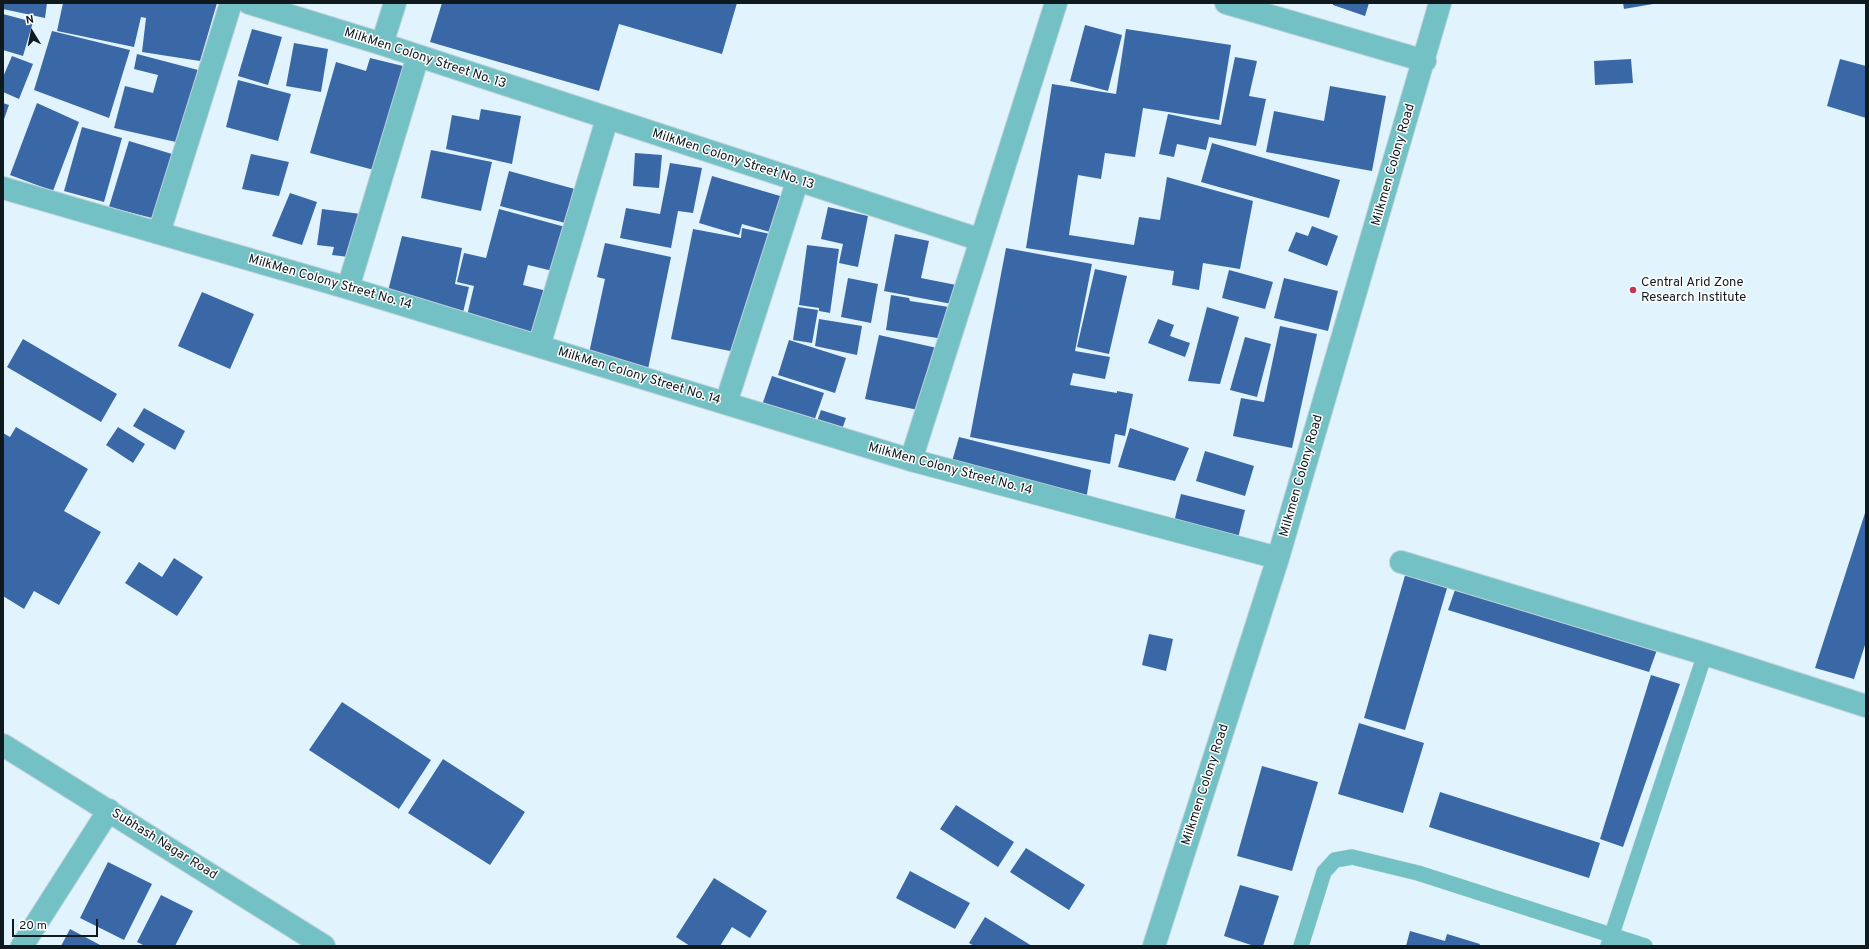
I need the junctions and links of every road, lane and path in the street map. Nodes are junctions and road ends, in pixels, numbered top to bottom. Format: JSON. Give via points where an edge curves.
{"nodes":[{"id":1,"x":231,"y":3,"type":"edge"},
{"id":2,"x":249,"y":3,"type":"edge"},
{"id":3,"x":395,"y":3,"type":"edge"},
{"id":4,"x":1056,"y":3,"type":"edge"},
{"id":5,"x":1226,"y":3,"type":"edge"},
{"id":6,"x":1440,"y":3,"type":"edge"},
{"id":7,"x":382,"y":44,"type":"junction"},
{"id":8,"x":418,"y":56,"type":"junction"},
{"id":9,"x":1425,"y":61,"type":"junction"},
{"id":10,"x":607,"y":119,"type":"junction"},
{"id":11,"x":797,"y":182,"type":"junction"},
{"id":12,"x":3,"y":188,"type":"edge"},
{"id":13,"x":159,"y":233,"type":"junction"},
{"id":14,"x":981,"y":240,"type":"junction"},
{"id":15,"x":348,"y":288,"type":"junction"},
{"id":16,"x":539,"y":346,"type":"junction"},
{"id":17,"x":726,"y":404,"type":"junction"},
{"id":18,"x":911,"y":460,"type":"junction"},
{"id":19,"x":1278,"y":558,"type":"junction"},
{"id":20,"x":1401,"y":562,"type":"dead end"},
{"id":21,"x":1705,"y":654,"type":"junction"},
{"id":22,"x":1866,"y":706,"type":"edge"},
{"id":23,"x":3,"y":745,"type":"edge"},
{"id":24,"x":109,"y":810,"type":"junction"},
{"id":25,"x":1609,"y":941,"type":"edge"},
{"id":26,"x":22,"y":946,"type":"edge"},
{"id":27,"x":324,"y":946,"type":"edge"},
{"id":28,"x":1154,"y":946,"type":"edge"},
{"id":29,"x":1301,"y":946,"type":"edge"},
{"id":30,"x":1645,"y":946,"type":"edge"}],
"edges":[{"from":1,"to":13,"type":"street"},
{"from":2,"to":7,"type":"street","name":"MilkMen Colony Street No. 13"},
{"from":3,"to":7,"type":"street"},
{"from":4,"to":14,"type":"street"},
{"from":5,"to":9,"type":"street"},
{"from":6,"to":9,"type":"street","name":"Milkmen Colony Road"},
{"from":7,"to":8,"type":"street","name":"MilkMen Colony Street No. 13"},
{"from":8,"to":10,"type":"street","name":"MilkMen Colony Street No. 13"},
{"from":8,"to":15,"type":"street"},
{"from":9,"to":19,"type":"street","name":"Milkmen Colony Road"},
{"from":10,"to":11,"type":"street","name":"MilkMen Colony Street No. 13"},
{"from":10,"to":16,"type":"street"},
{"from":11,"to":14,"type":"street","name":"MilkMen Colony Street No. 13"},
{"from":11,"to":17,"type":"street"},
{"from":12,"to":13,"type":"street","name":"MilkMen Colony Street No. 14"},
{"from":13,"to":15,"type":"street","name":"MilkMen Colony Street No. 14"},
{"from":14,"to":18,"type":"street"},
{"from":15,"to":16,"type":"street","name":"MilkMen Colony Street No. 14"},
{"from":16,"to":17,"type":"street","name":"MilkMen Colony Street No. 14"},
{"from":17,"to":18,"type":"street","name":"MilkMen Colony Street No. 14"},
{"from":18,"to":19,"type":"street","name":"MilkMen Colony Street No. 14"},
{"from":19,"to":28,"type":"street","name":"Milkmen Colony Road"},
{"from":20,"to":21,"type":"street"},
{"from":21,"to":22,"type":"street"},
{"from":21,"to":25,"type":"lane"},
{"from":23,"to":24,"type":"street","name":"Subhash Nagar Road"},
{"from":24,"to":26,"type":"street"},
{"from":24,"to":27,"type":"street","name":"Subhash Nagar Road"},
{"from":25,"to":29,"type":"lane","via":[[1418,873],[1352,857],[1335,860],[1324,872]]},
{"from":25,"to":30,"type":"lane"}]}
